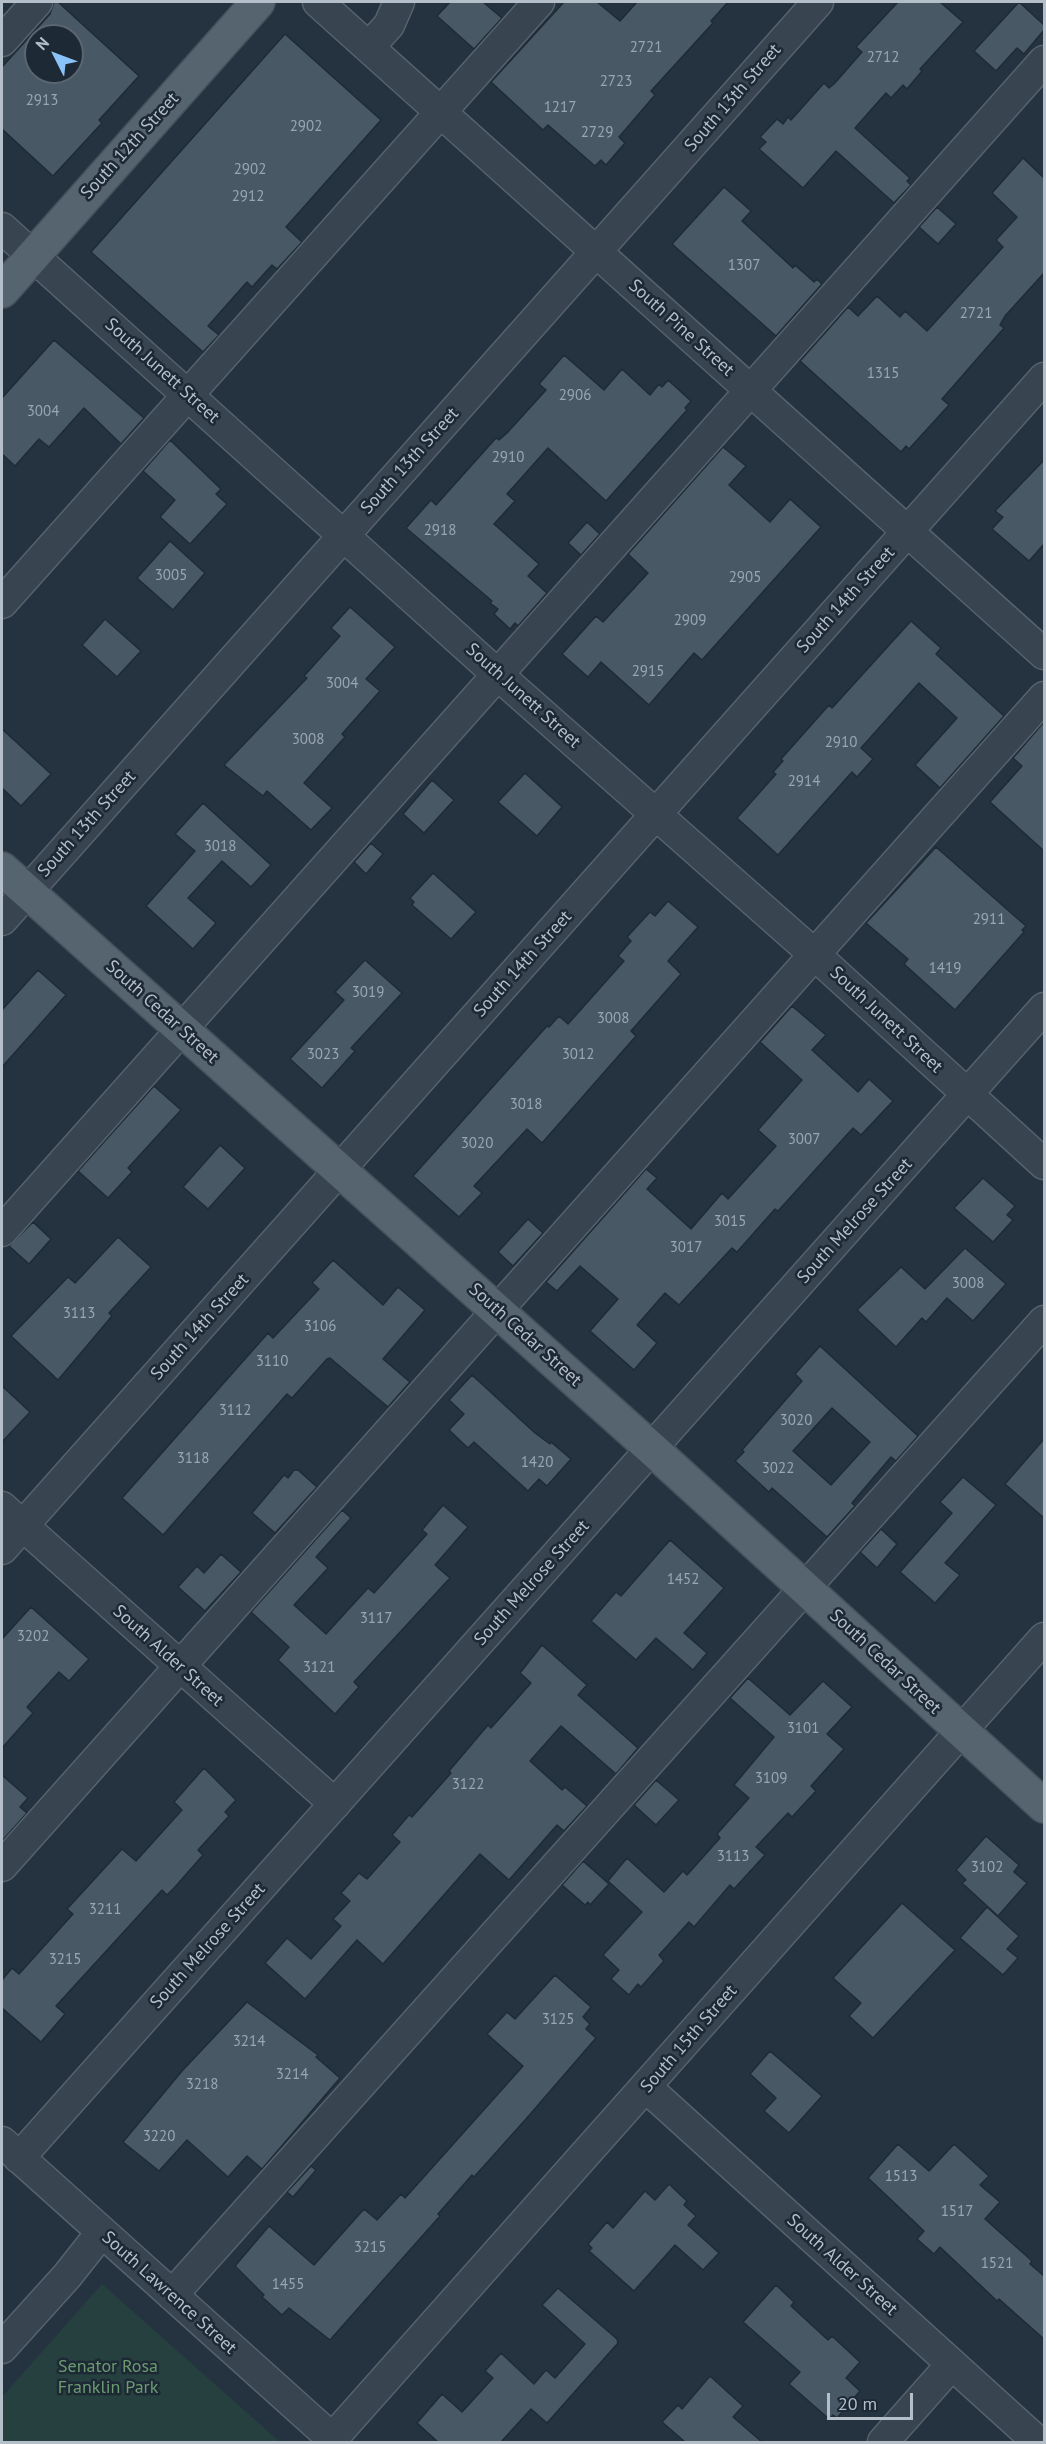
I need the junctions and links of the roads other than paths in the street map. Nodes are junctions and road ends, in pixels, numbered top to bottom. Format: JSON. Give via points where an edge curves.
{"nodes":[{"id":1,"x":37,"y":2,"type":"edge"},
{"id":2,"x":258,"y":2,"type":"edge"},
{"id":3,"x":318,"y":2,"type":"edge"},
{"id":4,"x":399,"y":2,"type":"edge"},
{"id":5,"x":539,"y":2,"type":"edge"},
{"id":6,"x":818,"y":2,"type":"edge"},
{"id":7,"x":2,"y":41,"type":"edge"},
{"id":8,"x":369,"y":47,"type":"junction"},
{"id":9,"x":1044,"y":61,"type":"edge"},
{"id":10,"x":441,"y":112,"type":"junction"},
{"id":11,"x":2,"y":228,"type":"edge"},
{"id":12,"x":597,"y":252,"type":"junction"},
{"id":13,"x":33,"y":256,"type":"junction"},
{"id":14,"x":2,"y":291,"type":"edge"},
{"id":15,"x":1044,"y":378,"type":"edge"},
{"id":16,"x":751,"y":390,"type":"junction"},
{"id":17,"x":188,"y":394,"type":"junction"},
{"id":18,"x":907,"y":531,"type":"junction"},
{"id":19,"x":345,"y":534,"type":"junction"},
{"id":20,"x":2,"y":603,"type":"edge"},
{"id":21,"x":1044,"y":654,"type":"edge"},
{"id":22,"x":497,"y":674,"type":"junction"},
{"id":23,"x":1044,"y":697,"type":"edge"},
{"id":24,"x":657,"y":814,"type":"junction"},
{"id":25,"x":2,"y":869,"type":"edge"},
{"id":26,"x":27,"y":892,"type":"junction"},
{"id":27,"x":2,"y":920,"type":"edge"},
{"id":28,"x":814,"y":954,"type":"junction"},
{"id":29,"x":1044,"y":1008,"type":"edge"},
{"id":30,"x":182,"y":1029,"type":"junction"},
{"id":31,"x":967,"y":1095,"type":"junction"},
{"id":32,"x":1044,"y":1164,"type":"edge"},
{"id":33,"x":340,"y":1170,"type":"junction"},
{"id":34,"x":2,"y":1231,"type":"edge"},
{"id":35,"x":497,"y":1310,"type":"junction"},
{"id":36,"x":1044,"y":1321,"type":"edge"},
{"id":37,"x":652,"y":1449,"type":"junction"},
{"id":38,"x":12,"y":1517,"type":"edge"},
{"id":39,"x":2,"y":1549,"type":"edge"},
{"id":40,"x":805,"y":1589,"type":"junction"},
{"id":41,"x":1044,"y":1638,"type":"edge"},
{"id":42,"x":180,"y":1666,"type":"junction"},
{"id":43,"x":961,"y":1732,"type":"junction"},
{"id":44,"x":335,"y":1804,"type":"junction"},
{"id":45,"x":1044,"y":1806,"type":"edge"},
{"id":46,"x":2,"y":1866,"type":"edge"},
{"id":47,"x":647,"y":2088,"type":"junction"},
{"id":48,"x":10,"y":2150,"type":"edge"},
{"id":49,"x":101,"y":2233,"type":"junction"},
{"id":50,"x":172,"y":2295,"type":"junction"},
{"id":51,"x":2,"y":2348,"type":"edge"},
{"id":52,"x":952,"y":2364,"type":"junction"},
{"id":53,"x":334,"y":2441,"type":"edge"},
{"id":54,"x":883,"y":2442,"type":"edge"},
{"id":55,"x":1038,"y":2442,"type":"edge"}],
"edges":[{"from":1,"to":7,"type":"street"},
{"from":2,"to":13,"type":"main road","name":"South 12th Street"},
{"from":3,"to":8,"type":"street","name":"South Pine Street"},
{"from":4,"to":8,"type":"street","via":[[389,25]]},
{"from":5,"to":10,"type":"street"},
{"from":6,"to":12,"type":"street","name":"South 13th Street"},
{"from":8,"to":10,"type":"street","name":"South Pine Street"},
{"from":9,"to":16,"type":"street"},
{"from":10,"to":12,"type":"street","name":"South Pine Street"},
{"from":10,"to":17,"type":"street"},
{"from":11,"to":13,"type":"street","name":"South Junett Street"},
{"from":12,"to":16,"type":"street","name":"South Pine Street"},
{"from":12,"to":19,"type":"street","name":"South 13th Street"},
{"from":13,"to":14,"type":"main road","name":"South 12th Street"},
{"from":13,"to":17,"type":"street","name":"South Junett Street"},
{"from":15,"to":18,"type":"street","name":"South 14th Street"},
{"from":16,"to":18,"type":"street","name":"South Pine Street"},
{"from":16,"to":22,"type":"street"},
{"from":17,"to":19,"type":"street","name":"South Junett Street"},
{"from":17,"to":20,"type":"street"},
{"from":18,"to":21,"type":"street","name":"South Pine Street"},
{"from":18,"to":24,"type":"street","name":"South 14th Street"},
{"from":19,"to":22,"type":"street","name":"South Junett Street"},
{"from":19,"to":26,"type":"street","name":"South 13th Street"},
{"from":22,"to":24,"type":"street","name":"South Junett Street"},
{"from":22,"to":30,"type":"street"},
{"from":23,"to":28,"type":"street"},
{"from":24,"to":28,"type":"street","name":"South Junett Street"},
{"from":24,"to":33,"type":"street","name":"South 14th Street"},
{"from":25,"to":26,"type":"main road","name":"South Cedar Street"},
{"from":26,"to":27,"type":"street","name":"South 13th Street"},
{"from":26,"to":30,"type":"main road","name":"South Cedar Street"},
{"from":28,"to":31,"type":"street","name":"South Junett Street"},
{"from":28,"to":35,"type":"street"},
{"from":29,"to":31,"type":"street","name":"South Melrose Street"},
{"from":30,"to":33,"type":"main road","name":"South Cedar Street"},
{"from":30,"to":34,"type":"street"},
{"from":31,"to":32,"type":"street","name":"South Junett Street"},
{"from":31,"to":37,"type":"street","name":"South Melrose Street"},
{"from":33,"to":35,"type":"main road","name":"South Cedar Street"},
{"from":33,"to":38,"type":"street","name":"South 14th Street"},
{"from":35,"to":37,"type":"main road","name":"South Cedar Street"},
{"from":35,"to":42,"type":"street"},
{"from":36,"to":40,"type":"street"},
{"from":37,"to":40,"type":"main road","name":"South Cedar Street"},
{"from":37,"to":44,"type":"street","name":"South Melrose Street"},
{"from":38,"to":39,"type":"street","name":"South 14th Street"},
{"from":38,"to":42,"type":"street","name":"South Alder Street"},
{"from":40,"to":43,"type":"main road","name":"South Cedar Street"},
{"from":40,"to":50,"type":"street"},
{"from":41,"to":43,"type":"street","name":"South 15th Street"},
{"from":42,"to":44,"type":"street","name":"South Alder Street"},
{"from":42,"to":46,"type":"street"},
{"from":43,"to":45,"type":"main road","name":"South Cedar Street"},
{"from":43,"to":47,"type":"street","name":"South 15th Street"},
{"from":44,"to":48,"type":"street","name":"South Melrose Street"},
{"from":47,"to":52,"type":"street","name":"South Alder Street"},
{"from":47,"to":53,"type":"street","name":"South 15th Street"},
{"from":48,"to":49,"type":"street","name":"South Lawrence Street"},
{"from":49,"to":50,"type":"street","name":"South Lawrence Street"},
{"from":49,"to":51,"type":"street"},
{"from":50,"to":53,"type":"street","name":"South Lawrence Street"},
{"from":52,"to":54,"type":"street"},
{"from":52,"to":55,"type":"street","name":"South Alder Street"}]}
